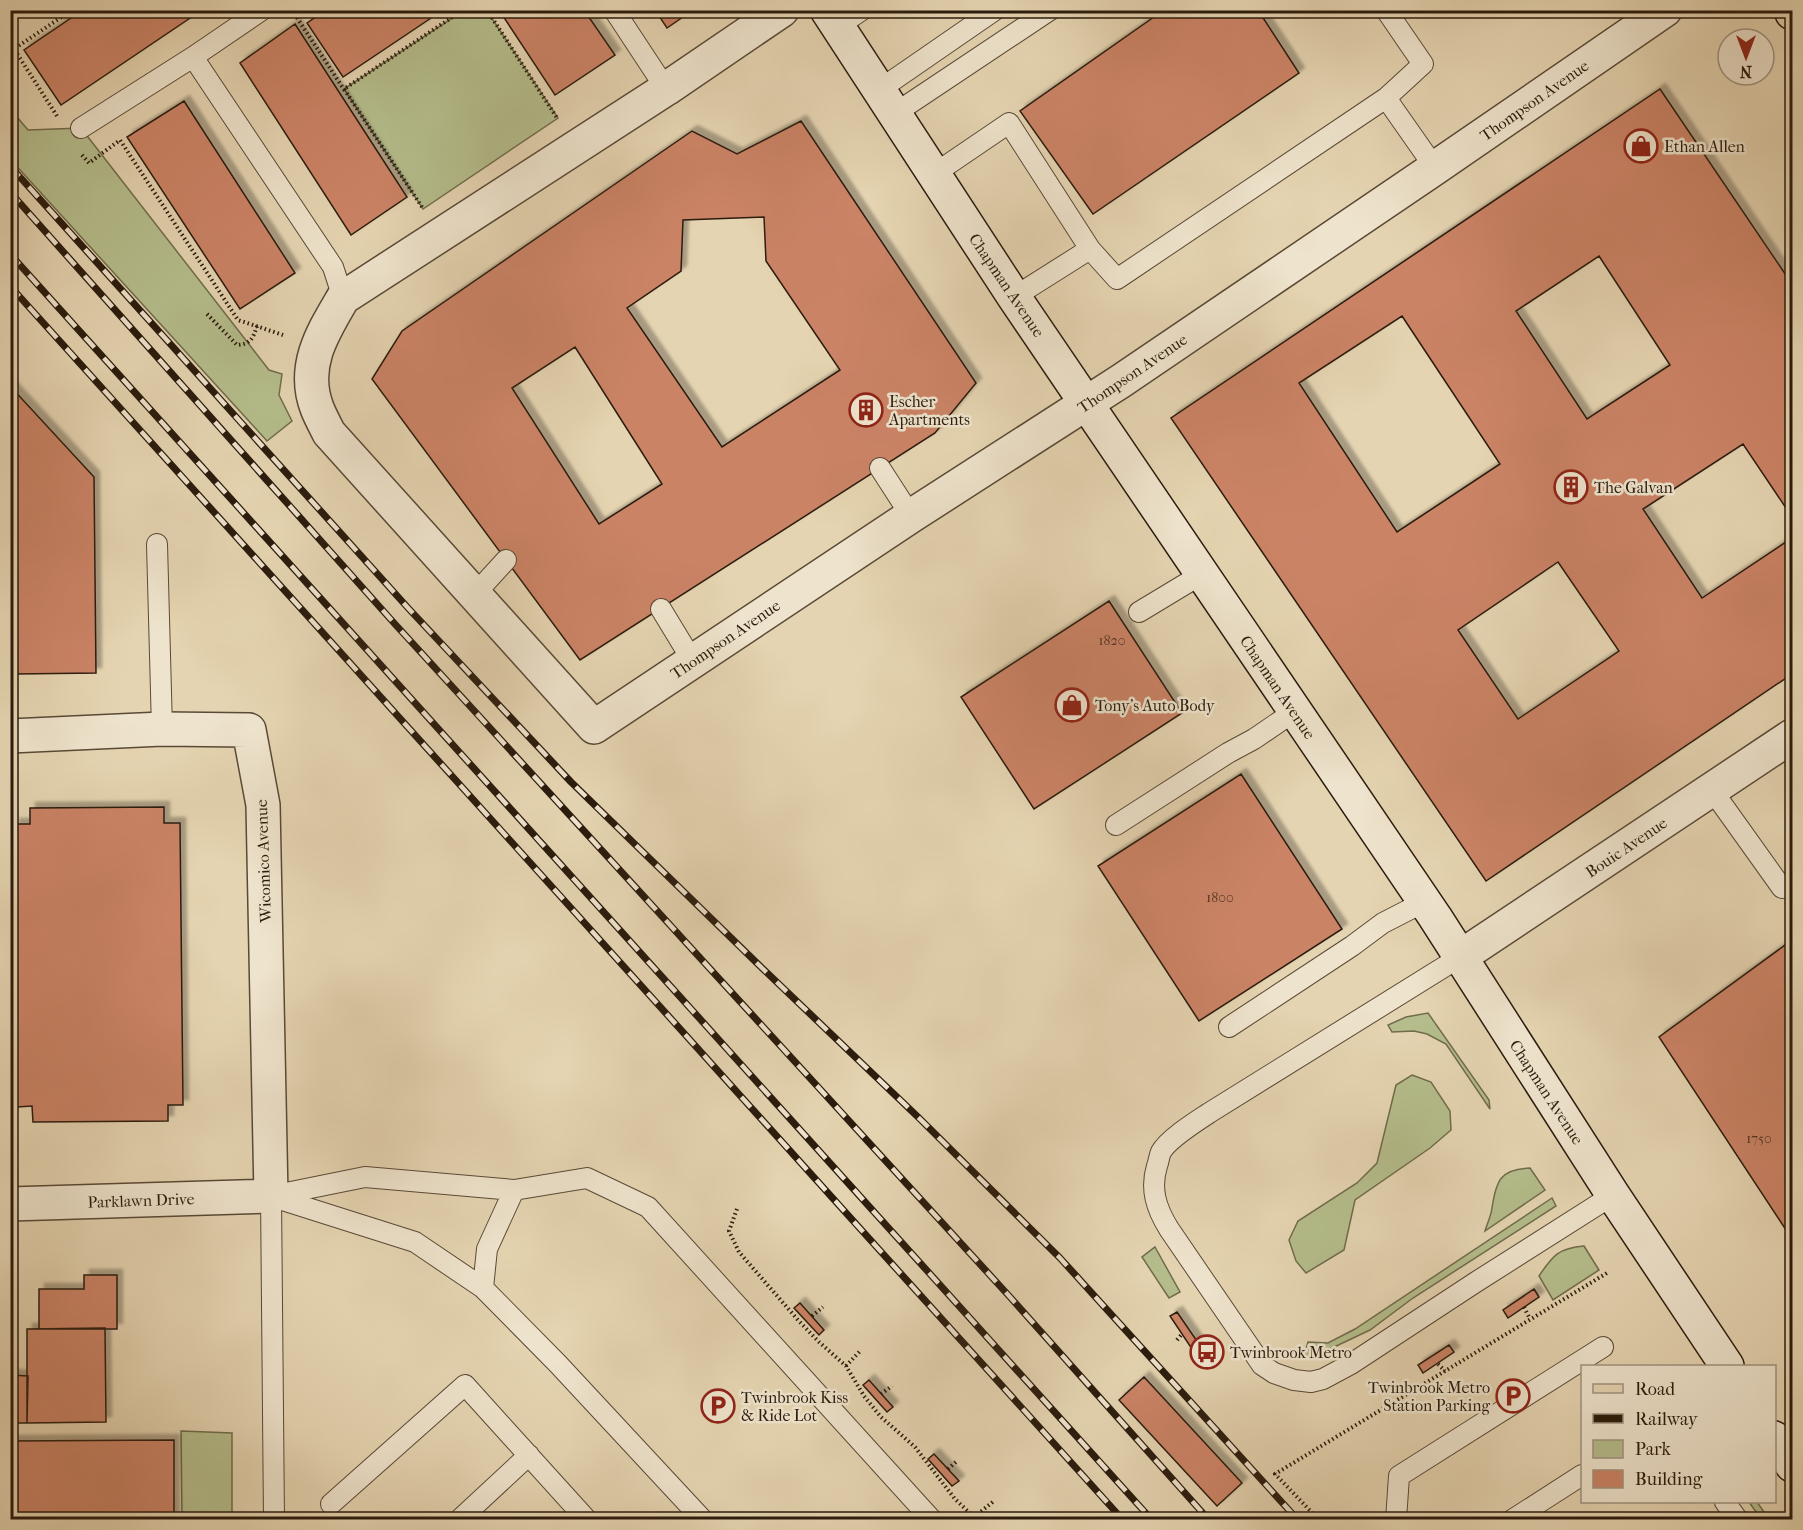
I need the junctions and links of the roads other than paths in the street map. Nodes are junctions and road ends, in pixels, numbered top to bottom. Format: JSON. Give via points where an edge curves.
{"nodes":[{"id":1,"x":262,"y":10,"type":"edge"},
{"id":2,"x":614,"y":10,"type":"edge"},
{"id":3,"x":782,"y":10,"type":"edge"},
{"id":4,"x":995,"y":10,"type":"edge"},
{"id":5,"x":1050,"y":10,"type":"edge"},
{"id":6,"x":1386,"y":10,"type":"edge"},
{"id":7,"x":1648,"y":15,"type":"edge"},
{"id":8,"x":842,"y":16,"type":"edge"},
{"id":9,"x":193,"y":57,"type":"junction"},
{"id":10,"x":666,"y":89,"type":"junction"},
{"id":11,"x":1386,"y":98,"type":"junction"},
{"id":12,"x":886,"y":102,"type":"junction"},
{"id":13,"x":72,"y":126,"type":"road end"},
{"id":14,"x":1436,"y":168,"type":"junction"},
{"id":15,"x":934,"y":174,"type":"junction"},
{"id":16,"x":1090,"y":249,"type":"junction"},
{"id":17,"x":1014,"y":297,"type":"junction"},
{"id":18,"x":344,"y":298,"type":"junction"},
{"id":19,"x":1087,"y":403,"type":"junction"},
{"id":20,"x":880,"y":468,"type":"dead end"},
{"id":21,"x":911,"y":516,"type":"junction"},
{"id":22,"x":158,"y":544,"type":"dead end"},
{"id":23,"x":506,"y":560,"type":"dead end"},
{"id":24,"x":1202,"y":574,"type":"junction"},
{"id":25,"x":475,"y":594,"type":"junction"},
{"id":26,"x":661,"y":609,"type":"dead end"},
{"id":27,"x":1139,"y":612,"type":"dead end"},
{"id":28,"x":692,"y":660,"type":"junction"},
{"id":29,"x":1295,"y":711,"type":"junction"},
{"id":30,"x":162,"y":729,"type":"junction"},
{"id":31,"x":10,"y":736,"type":"edge"},
{"id":32,"x":1792,"y":736,"type":"edge"},
{"id":33,"x":1712,"y":790,"type":"junction"},
{"id":34,"x":1116,"y":825,"type":"dead end"},
{"id":35,"x":1782,"y":888,"type":"dead end"},
{"id":36,"x":1424,"y":902,"type":"junction"},
{"id":37,"x":1460,"y":957,"type":"junction"},
{"id":38,"x":1229,"y":1027,"type":"dead end"},
{"id":39,"x":514,"y":1190,"type":"junction"},
{"id":40,"x":271,"y":1196,"type":"junction"},
{"id":41,"x":1613,"y":1196,"type":"junction"},
{"id":42,"x":10,"y":1204,"type":"edge"},
{"id":43,"x":483,"y":1288,"type":"junction"},
{"id":44,"x":1603,"y":1347,"type":"dead end"},
{"id":45,"x":1726,"y":1365,"type":"edge"},
{"id":46,"x":1776,"y":1441,"type":"edge"},
{"id":47,"x":529,"y":1455,"type":"junction"},
{"id":48,"x":1792,"y":1466,"type":"edge"},
{"id":49,"x":1581,"y":1476,"type":"edge"},
{"id":50,"x":1726,"y":1503,"type":"edge"},
{"id":51,"x":331,"y":1504,"type":"dead end"},
{"id":52,"x":274,"y":1520,"type":"edge"},
{"id":53,"x":459,"y":1520,"type":"edge"},
{"id":54,"x":587,"y":1520,"type":"edge"},
{"id":55,"x":703,"y":1520,"type":"edge"},
{"id":56,"x":932,"y":1520,"type":"edge"},
{"id":57,"x":1396,"y":1520,"type":"edge"},
{"id":58,"x":1512,"y":1520,"type":"edge"},
{"id":59,"x":1738,"y":1520,"type":"edge"}],
"edges":[{"from":1,"to":9,"type":"lane"},
{"from":2,"to":10,"type":"lane"},
{"from":3,"to":10,"type":"street"},
{"from":4,"to":12,"type":"lane"},
{"from":5,"to":12,"type":"lane"},
{"from":6,"to":11,"type":"lane","via":[[1423,64]]},
{"from":7,"to":14,"type":"street","name":"Thompson Avenue"},
{"from":8,"to":12,"type":"street","name":"Chapman Avenue"},
{"from":9,"to":13,"type":"lane"},
{"from":9,"to":18,"type":"lane","via":[[333,267]]},
{"from":10,"to":18,"type":"street"},
{"from":11,"to":14,"type":"lane"},
{"from":11,"to":16,"type":"lane","via":[[1117,279]]},
{"from":12,"to":15,"type":"street","name":"Chapman Avenue"},
{"from":14,"to":19,"type":"street","name":"Thompson Avenue"},
{"from":15,"to":16,"type":"lane","via":[[1010,123]]},
{"from":15,"to":17,"type":"street","name":"Chapman Avenue"},
{"from":16,"to":17,"type":"lane"},
{"from":17,"to":19,"type":"street","name":"Chapman Avenue"},
{"from":18,"to":25,"type":"street","via":[[317,346],[311,370],[316,406],[329,433]]},
{"from":19,"to":21,"type":"street","name":"Thompson Avenue"},
{"from":19,"to":24,"type":"street","name":"Chapman Avenue"},
{"from":20,"to":21,"type":"lane"},
{"from":21,"to":28,"type":"street","name":"Thompson Avenue"},
{"from":22,"to":30,"type":"lane"},
{"from":23,"to":25,"type":"lane"},
{"from":24,"to":27,"type":"lane"},
{"from":24,"to":29,"type":"street","name":"Chapman Avenue"},
{"from":25,"to":28,"type":"street","name":"Thompson Avenue","via":[[594,727]]},
{"from":26,"to":28,"type":"lane"},
{"from":29,"to":34,"type":"lane"},
{"from":29,"to":36,"type":"street","name":"Chapman Avenue"},
{"from":30,"to":31,"type":"street","name":"Wicomico Avenue"},
{"from":30,"to":40,"type":"street","name":"Wicomico Avenue","via":[[249,730],[263,805]]},
{"from":32,"to":33,"type":"street","name":"Bouic Avenue"},
{"from":33,"to":35,"type":"lane"},
{"from":33,"to":37,"type":"street","name":"Bouic Avenue"},
{"from":36,"to":37,"type":"street","name":"Chapman Avenue"},
{"from":36,"to":38,"type":"lane","via":[[1383,923]]},
{"from":37,"to":41,"type":"street","name":"Chapman Avenue"},
{"from":37,"to":41,"type":"lane","via":[[1209,1113],[1169,1143],[1161,1151],[1153,1188],[1169,1229],[1262,1365],[1294,1380],[1311,1382],[1351,1364]]},
{"from":39,"to":40,"type":"lane","via":[[365,1177]]},
{"from":39,"to":43,"type":"lane","via":[[487,1250]]},
{"from":39,"to":56,"type":"lane","via":[[586,1178],[648,1207]]},
{"from":40,"to":42,"type":"street","name":"Parklawn Drive"},
{"from":40,"to":43,"type":"lane","via":[[415,1242]]},
{"from":40,"to":52,"type":"lane"},
{"from":41,"to":45,"type":"street","name":"Chapman Avenue"},
{"from":43,"to":55,"type":"lane"},
{"from":44,"to":57,"type":"lane","via":[[1399,1476]]},
{"from":46,"to":48,"type":"street"},
{"from":47,"to":51,"type":"lane","via":[[465,1385]]},
{"from":47,"to":53,"type":"lane"},
{"from":47,"to":54,"type":"lane"},
{"from":49,"to":58,"type":"lane"},
{"from":50,"to":59,"type":"lane"}]}
